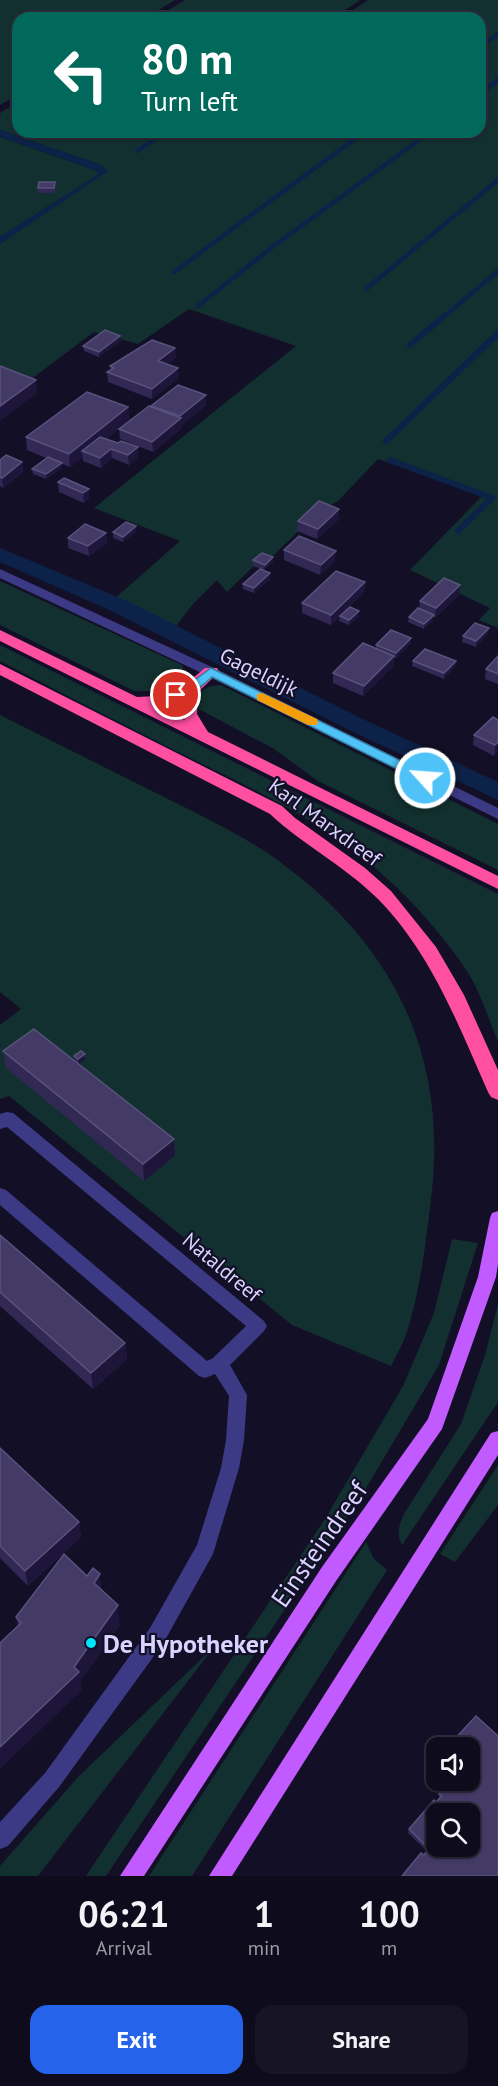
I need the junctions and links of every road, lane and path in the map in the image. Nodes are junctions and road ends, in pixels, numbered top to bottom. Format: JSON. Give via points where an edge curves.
{"nodes":[{"id":1,"x":0,"y":573,"type":"edge"},
{"id":2,"x":0,"y":635,"type":"edge"},
{"id":3,"x":0,"y":669,"type":"edge"},
{"id":4,"x":211,"y":672,"type":"junction"},
{"id":5,"x":190,"y":690,"type":"junction"},
{"id":6,"x":131,"y":702,"type":"junction"},
{"id":7,"x":204,"y":738,"type":"junction"},
{"id":8,"x":498,"y":814,"type":"edge"},
{"id":9,"x":498,"y":883,"type":"edge"},
{"id":10,"x":498,"y":1092,"type":"edge"},
{"id":11,"x":4,"y":1120,"type":"edge"},
{"id":12,"x":0,"y":1195,"type":"edge"},
{"id":13,"x":498,"y":1218,"type":"edge"},
{"id":14,"x":219,"y":1364,"type":"junction"},
{"id":15,"x":498,"y":1439,"type":"edge"},
{"id":16,"x":0,"y":1838,"type":"edge"},
{"id":17,"x":131,"y":1876,"type":"edge"},
{"id":18,"x":220,"y":1876,"type":"edge"}],
"edges":[{"from":1,"to":4,"type":"street","name":"Gageldijk"},
{"from":2,"to":6,"type":"highway","name":"Karl Marxdreef"},
{"from":3,"to":10,"type":"highway","name":"Karl Marxdreef","via":[[276,810],[359,872],[385,895],[430,952],[455,995]]},
{"from":4,"to":5,"type":"highway"},
{"from":4,"to":8,"type":"street","name":"Gageldijk"},
{"from":5,"to":6,"type":"highway","via":[[151,702]]},
{"from":5,"to":7,"type":"highway","via":[[189,714]]},
{"from":6,"to":7,"type":"highway","name":"Karl Marxdreef"},
{"from":7,"to":9,"type":"highway","name":"Karl Marxdreef"},
{"from":11,"to":14,"type":"street","name":"Nataldreef","via":[[258,1326]]},
{"from":12,"to":14,"type":"street","via":[[206,1371]]},
{"from":13,"to":17,"type":"main road","name":"Einsteindreef","via":[[487,1277],[436,1423],[329,1574]]},
{"from":14,"to":16,"type":"street","via":[[238,1395],[236,1440],[206,1548],[150,1645],[52,1780]]},
{"from":15,"to":18,"type":"main road"}]}
